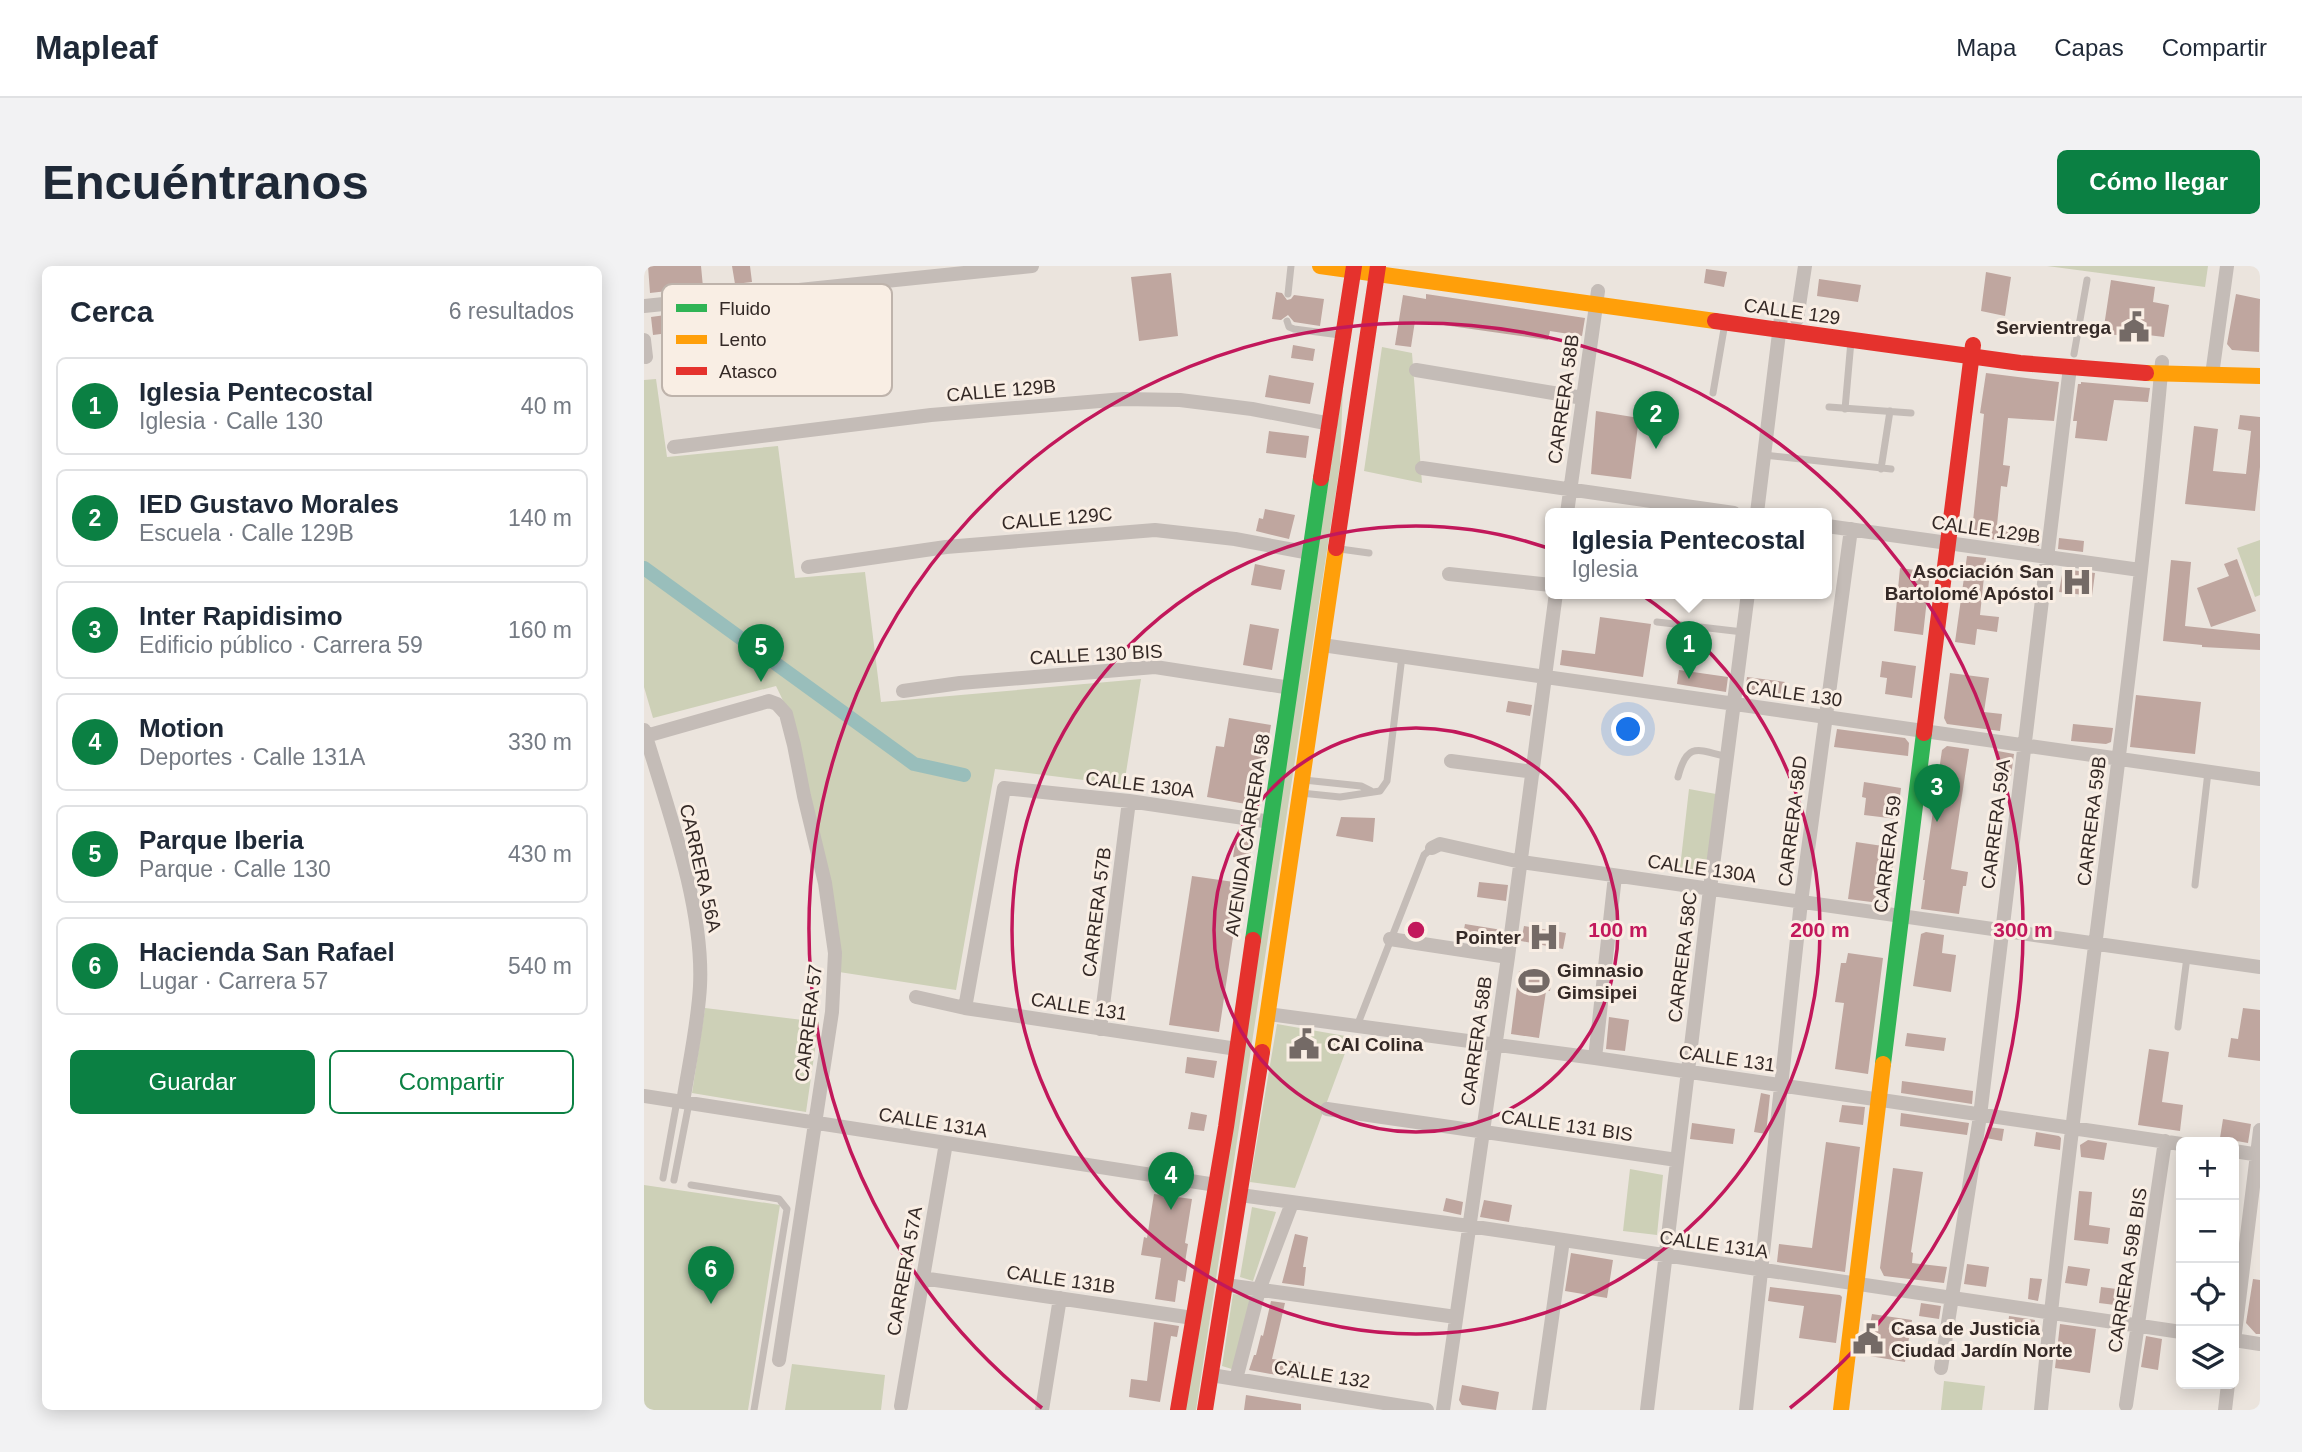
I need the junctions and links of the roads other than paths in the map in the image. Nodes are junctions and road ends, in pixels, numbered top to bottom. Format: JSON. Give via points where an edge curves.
{"nodes":[{"id":1,"x":1026,"y":266,"type":"edge"},
{"id":2,"x":1291,"y":266,"type":"edge"},
{"id":3,"x":1320,"y":266,"type":"edge"},
{"id":4,"x":1413,"y":266,"type":"edge"},
{"id":5,"x":1805,"y":266,"type":"edge"},
{"id":6,"x":2227,"y":266,"type":"edge"},
{"id":7,"x":1354,"y":269,"type":"edge"},
{"id":8,"x":1377,"y":270,"type":"edge"},
{"id":9,"x":2087,"y":280,"type":"dead end"},
{"id":10,"x":854,"y":284,"type":"edge"},
{"id":11,"x":1288,"y":294,"type":"dead end"},
{"id":12,"x":1597,"y":297,"type":"junction"},
{"id":13,"x":662,"y":304,"type":"edge"},
{"id":14,"x":644,"y":306,"type":"edge"},
{"id":15,"x":1287,"y":321,"type":"dead end"},
{"id":16,"x":1786,"y":322,"type":"junction"},
{"id":17,"x":1725,"y":323,"type":"junction"},
{"id":18,"x":1345,"y":335,"type":"junction"},
{"id":19,"x":644,"y":340,"type":"edge"},
{"id":20,"x":1851,"y":340,"type":"junction"},
{"id":21,"x":1973,"y":351,"type":"junction"},
{"id":22,"x":646,"y":357,"type":"dead end"},
{"id":23,"x":2072,"y":361,"type":"junction"},
{"id":24,"x":2260,"y":364,"type":"edge"},
{"id":25,"x":2162,"y":368,"type":"junction"},
{"id":26,"x":2213,"y":369,"type":"junction"},
{"id":27,"x":1416,"y":370,"type":"dead end"},
{"id":28,"x":2260,"y":376,"type":"edge"},
{"id":29,"x":1713,"y":393,"type":"dead end"},
{"id":30,"x":1583,"y":398,"type":"junction"},
{"id":31,"x":1829,"y":407,"type":"dead end"},
{"id":32,"x":1845,"y":409,"type":"junction"},
{"id":33,"x":1890,"y":411,"type":"junction"},
{"id":34,"x":1911,"y":413,"type":"dead end"},
{"id":35,"x":1331,"y":424,"type":"junction"},
{"id":36,"x":674,"y":447,"type":"dead end"},
{"id":37,"x":1764,"y":455,"type":"junction"},
{"id":38,"x":1422,"y":468,"type":"dead end"},
{"id":39,"x":1881,"y":469,"type":"junction"},
{"id":40,"x":1891,"y":469,"type":"dead end"},
{"id":41,"x":1570,"y":490,"type":"junction"},
{"id":42,"x":1568,"y":508,"type":"edge"},
{"id":43,"x":1698,"y":508,"type":"edge"},
{"id":44,"x":1758,"y":508,"type":"edge"},
{"id":45,"x":1832,"y":527,"type":"edge"},
{"id":46,"x":1851,"y":529,"type":"junction"},
{"id":47,"x":1947,"y":543,"type":"junction"},
{"id":48,"x":1336,"y":549,"type":"junction"},
{"id":49,"x":1369,"y":552,"type":"dead end"},
{"id":50,"x":1310,"y":553,"type":"junction"},
{"id":51,"x":2048,"y":557,"type":"junction"},
{"id":52,"x":808,"y":568,"type":"dead end"},
{"id":53,"x":2140,"y":570,"type":"junction"},
{"id":54,"x":1449,"y":574,"type":"dead end"},
{"id":55,"x":1545,"y":584,"type":"edge"},
{"id":56,"x":1555,"y":599,"type":"edge"},
{"id":57,"x":1747,"y":599,"type":"edge"},
{"id":58,"x":1657,"y":622,"type":"dead end"},
{"id":59,"x":1744,"y":632,"type":"junction"},
{"id":60,"x":1322,"y":645,"type":"junction"},
{"id":61,"x":1402,"y":656,"type":"junction"},
{"id":62,"x":1545,"y":677,"type":"junction"},
{"id":63,"x":1291,"y":688,"type":"junction"},
{"id":64,"x":903,"y":691,"type":"dead end"},
{"id":65,"x":1735,"y":704,"type":"junction"},
{"id":66,"x":1825,"y":717,"type":"junction"},
{"id":67,"x":1924,"y":731,"type":"junction"},
{"id":68,"x":645,"y":733,"type":"edge"},
{"id":69,"x":2024,"y":746,"type":"junction"},
{"id":70,"x":1728,"y":757,"type":"junction"},
{"id":71,"x":2118,"y":759,"type":"junction"},
{"id":72,"x":1451,"y":761,"type":"dead end"},
{"id":73,"x":1533,"y":772,"type":"junction"},
{"id":74,"x":2208,"y":772,"type":"junction"},
{"id":75,"x":1678,"y":777,"type":"dead end"},
{"id":76,"x":2260,"y":779,"type":"edge"},
{"id":77,"x":1301,"y":786,"type":"junction"},
{"id":78,"x":1372,"y":792,"type":"junction"},
{"id":79,"x":1129,"y":800,"type":"junction"},
{"id":80,"x":1271,"y":822,"type":"junction"},
{"id":81,"x":1432,"y":848,"type":"joint"},
{"id":82,"x":1521,"y":862,"type":"junction"},
{"id":83,"x":1615,"y":876,"type":"junction"},
{"id":84,"x":2195,"y":885,"type":"dead end"},
{"id":85,"x":1710,"y":889,"type":"junction"},
{"id":86,"x":1801,"y":902,"type":"junction"},
{"id":87,"x":1901,"y":916,"type":"junction"},
{"id":88,"x":2002,"y":930,"type":"junction"},
{"id":89,"x":1390,"y":939,"type":"junction"},
{"id":90,"x":2094,"y":943,"type":"junction"},
{"id":91,"x":2187,"y":956,"type":"junction"},
{"id":92,"x":1508,"y":957,"type":"junction"},
{"id":93,"x":2260,"y":967,"type":"edge"},
{"id":94,"x":916,"y":998,"type":"dead end"},
{"id":95,"x":965,"y":1008,"type":"junction"},
{"id":96,"x":1268,"y":1014,"type":"junction"},
{"id":97,"x":1357,"y":1026,"type":"junction"},
{"id":98,"x":2178,"y":1027,"type":"dead end"},
{"id":99,"x":1100,"y":1029,"type":"junction"},
{"id":100,"x":1496,"y":1044,"type":"junction"},
{"id":101,"x":1237,"y":1049,"type":"junction"},
{"id":102,"x":1595,"y":1058,"type":"junction"},
{"id":103,"x":1688,"y":1073,"type":"junction"},
{"id":104,"x":1782,"y":1086,"type":"junction"},
{"id":105,"x":644,"y":1096,"type":"edge"},
{"id":106,"x":1879,"y":1100,"type":"junction"},
{"id":107,"x":683,"y":1102,"type":"junction"},
{"id":108,"x":1327,"y":1110,"type":"dead end"},
{"id":109,"x":908,"y":1115,"type":"dead end"},
{"id":110,"x":1980,"y":1116,"type":"junction"},
{"id":111,"x":814,"y":1123,"type":"junction"},
{"id":112,"x":2072,"y":1128,"type":"junction"},
{"id":113,"x":2260,"y":1130,"type":"edge"},
{"id":114,"x":1482,"y":1132,"type":"junction"},
{"id":115,"x":906,"y":1137,"type":"junction"},
{"id":116,"x":2165,"y":1142,"type":"junction"},
{"id":117,"x":946,"y":1143,"type":"junction"},
{"id":118,"x":2176,"y":1143,"type":"edge"},
{"id":119,"x":2239,"y":1152,"type":"edge"},
{"id":120,"x":2258,"y":1155,"type":"edge"},
{"id":121,"x":1677,"y":1160,"type":"junction"},
{"id":122,"x":663,"y":1178,"type":"dead end"},
{"id":123,"x":674,"y":1180,"type":"dead end"},
{"id":124,"x":691,"y":1185,"type":"dead end"},
{"id":125,"x":1216,"y":1185,"type":"junction"},
{"id":126,"x":1240,"y":1195,"type":"junction"},
{"id":127,"x":1292,"y":1203,"type":"junction"},
{"id":128,"x":1469,"y":1226,"type":"junction"},
{"id":129,"x":1563,"y":1240,"type":"junction"},
{"id":130,"x":2253,"y":1242,"type":"edge"},
{"id":131,"x":1666,"y":1256,"type":"junction"},
{"id":132,"x":1761,"y":1270,"type":"junction"},
{"id":133,"x":922,"y":1278,"type":"junction"},
{"id":134,"x":1857,"y":1284,"type":"junction"},
{"id":135,"x":1226,"y":1285,"type":"junction"},
{"id":136,"x":1259,"y":1290,"type":"junction"},
{"id":137,"x":1060,"y":1298,"type":"junction"},
{"id":138,"x":1951,"y":1298,"type":"junction"},
{"id":139,"x":2051,"y":1313,"type":"junction"},
{"id":140,"x":1456,"y":1317,"type":"junction"},
{"id":141,"x":1194,"y":1318,"type":"junction"},
{"id":142,"x":2138,"y":1326,"type":"junction"},
{"id":143,"x":2237,"y":1326,"type":"edge"},
{"id":144,"x":2176,"y":1331,"type":"edge"},
{"id":145,"x":2239,"y":1341,"type":"edge"},
{"id":146,"x":2260,"y":1344,"type":"edge"},
{"id":147,"x":779,"y":1360,"type":"dead end"},
{"id":148,"x":1941,"y":1368,"type":"dead end"},
{"id":149,"x":1211,"y":1375,"type":"junction"},
{"id":150,"x":1236,"y":1379,"type":"junction"},
{"id":151,"x":2227,"y":1389,"type":"edge"},
{"id":152,"x":2126,"y":1405,"type":"dead end"},
{"id":153,"x":901,"y":1406,"type":"dead end"},
{"id":154,"x":754,"y":1410,"type":"edge"},
{"id":155,"x":1042,"y":1410,"type":"edge"},
{"id":156,"x":1178,"y":1410,"type":"edge"},
{"id":157,"x":1205,"y":1410,"type":"edge"},
{"id":158,"x":1427,"y":1410,"type":"edge"},
{"id":159,"x":1443,"y":1410,"type":"edge"},
{"id":160,"x":1539,"y":1410,"type":"edge"},
{"id":161,"x":1647,"y":1410,"type":"edge"},
{"id":162,"x":1746,"y":1410,"type":"edge"},
{"id":163,"x":1841,"y":1410,"type":"edge"},
{"id":164,"x":2042,"y":1410,"type":"edge"},
{"id":165,"x":2225,"y":1410,"type":"edge"}],
"edges":[{"from":1,"to":10,"type":"street"},
{"from":2,"to":11,"type":"lane"},
{"from":3,"to":7,"type":"main road","name":"CALLE 129"},
{"from":4,"to":12,"type":"main road","name":"CALLE 129"},
{"from":5,"to":16,"type":"street"},
{"from":6,"to":26,"type":"street"},
{"from":7,"to":8,"type":"main road","name":"CALLE 129"},
{"from":7,"to":18,"type":"main road","name":"AVENIDA CARRERA 58"},
{"from":8,"to":12,"type":"main road","name":"CALLE 129"},
{"from":8,"to":48,"type":"main road"},
{"from":9,"to":23,"type":"lane"},
{"from":12,"to":16,"type":"main road","name":"CALLE 129"},
{"from":12,"to":17,"type":"main road","name":"CALLE 129"},
{"from":12,"to":30,"type":"street","name":"CARRERA 58B"},
{"from":13,"to":14,"type":"street"},
{"from":15,"to":18,"type":"lane","via":[[1294,329]]},
{"from":16,"to":17,"type":"main road","name":"CALLE 129"},
{"from":16,"to":20,"type":"main road","name":"CALLE 129"},
{"from":16,"to":21,"type":"main road","name":"CALLE 129"},
{"from":16,"to":37,"type":"street"},
{"from":17,"to":29,"type":"lane"},
{"from":18,"to":35,"type":"main road","name":"AVENIDA CARRERA 58"},
{"from":19,"to":22,"type":"street"},
{"from":20,"to":21,"type":"main road","name":"CALLE 129"},
{"from":20,"to":32,"type":"lane"},
{"from":21,"to":23,"type":"main road","name":"CALLE 129"},
{"from":21,"to":47,"type":"main road","name":"CARRERA 59"},
{"from":23,"to":25,"type":"main road","name":"CALLE 129"},
{"from":23,"to":51,"type":"street","name":"CARRERA 59A"},
{"from":24,"to":26,"type":"main road","name":"CALLE 129"},
{"from":25,"to":26,"type":"main road","name":"CALLE 129"},
{"from":25,"to":53,"type":"street","name":"CARRERA 59B"},
{"from":26,"to":28,"type":"main road","name":"CALLE 129"},
{"from":27,"to":30,"type":"street"},
{"from":30,"to":41,"type":"street","name":"CARRERA 58B"},
{"from":31,"to":32,"type":"lane"},
{"from":32,"to":33,"type":"lane"},
{"from":33,"to":34,"type":"lane"},
{"from":33,"to":39,"type":"lane"},
{"from":35,"to":36,"type":"street","name":"CALLE 129B","via":[[1192,401],[1124,399],[931,415]]},
{"from":35,"to":50,"type":"main road","name":"AVENIDA CARRERA 58"},
{"from":37,"to":39,"type":"lane"},
{"from":37,"to":44,"type":"street"},
{"from":38,"to":41,"type":"street"},
{"from":39,"to":40,"type":"lane"},
{"from":41,"to":42,"type":"street","name":"CARRERA 58B"},
{"from":41,"to":43,"type":"street"},
{"from":45,"to":46,"type":"street","name":"CALLE 129B"},
{"from":46,"to":47,"type":"street","name":"CALLE 129B"},
{"from":46,"to":66,"type":"street","name":"CARRERA 58D"},
{"from":47,"to":51,"type":"street","name":"CALLE 129B"},
{"from":47,"to":67,"type":"main road","name":"CARRERA 59"},
{"from":48,"to":49,"type":"lane"},
{"from":48,"to":60,"type":"main road"},
{"from":50,"to":52,"type":"street","name":"CALLE 129C","via":[[1154,530],[946,547]]},
{"from":50,"to":63,"type":"main road","name":"AVENIDA CARRERA 58"},
{"from":51,"to":53,"type":"street","name":"CALLE 129B"},
{"from":51,"to":69,"type":"street","name":"CARRERA 59A"},
{"from":53,"to":71,"type":"street","name":"CARRERA 59B"},
{"from":54,"to":55,"type":"street"},
{"from":56,"to":62,"type":"street","name":"CARRERA 58B"},
{"from":57,"to":59,"type":"street","name":"CARRERA 58C"},
{"from":58,"to":59,"type":"lane"},
{"from":59,"to":65,"type":"street","name":"CARRERA 58C"},
{"from":60,"to":61,"type":"street","name":"CALLE 130"},
{"from":60,"to":77,"type":"main road"},
{"from":61,"to":62,"type":"street","name":"CALLE 130"},
{"from":61,"to":78,"type":"lane","via":[[1387,781]]},
{"from":62,"to":65,"type":"street","name":"CALLE 130"},
{"from":62,"to":73,"type":"street","name":"CARRERA 58B"},
{"from":63,"to":64,"type":"street","name":"CALLE 130 BIS","via":[[1155,667]]},
{"from":63,"to":80,"type":"main road","name":"AVENIDA CARRERA 58"},
{"from":65,"to":66,"type":"street","name":"CALLE 130"},
{"from":65,"to":70,"type":"street","name":"CARRERA 58C"},
{"from":66,"to":67,"type":"street","name":"CALLE 130"},
{"from":66,"to":86,"type":"street","name":"CARRERA 58D"},
{"from":67,"to":69,"type":"street","name":"CALLE 130"},
{"from":67,"to":87,"type":"main road","name":"CARRERA 59"},
{"from":68,"to":107,"type":"street","name":"CARRERA 56A","via":[[698,932],[700,987]]},
{"from":68,"to":111,"type":"street","name":"CARRERA 57","via":[[769,701],[786,714],[825,883],[835,953],[832,1012]]},
{"from":69,"to":71,"type":"street","name":"CALLE 130"},
{"from":69,"to":88,"type":"street","name":"CARRERA 59A"},
{"from":70,"to":75,"type":"lane","via":[[1691,752],[1683,758]]},
{"from":70,"to":85,"type":"street","name":"CARRERA 58C"},
{"from":71,"to":74,"type":"street","name":"CALLE 130"},
{"from":71,"to":90,"type":"street","name":"CARRERA 59B"},
{"from":72,"to":73,"type":"street"},
{"from":73,"to":82,"type":"street","name":"CARRERA 58B"},
{"from":74,"to":76,"type":"street","name":"CALLE 130"},
{"from":74,"to":84,"type":"lane"},
{"from":77,"to":78,"type":"lane","via":[[1342,783]]},
{"from":77,"to":78,"type":"lane","via":[[1340,797]]},
{"from":77,"to":96,"type":"main road"},
{"from":79,"to":80,"type":"street","name":"CALLE 130A"},
{"from":79,"to":95,"type":"street","name":"CALLE 130A","via":[[1004,788]]},
{"from":79,"to":99,"type":"street","name":"CARRERA 57B"},
{"from":80,"to":101,"type":"main road","name":"AVENIDA CARRERA 58"},
{"from":81,"to":82,"type":"street","name":"CALLE 130A","via":[[1440,844]]},
{"from":81,"to":89,"type":"lane","via":[[1424,855]]},
{"from":82,"to":83,"type":"street","name":"CALLE 130A"},
{"from":82,"to":92,"type":"street","name":"CARRERA 58B"},
{"from":83,"to":85,"type":"street","name":"CALLE 130A"},
{"from":83,"to":102,"type":"street"},
{"from":85,"to":86,"type":"street","name":"CALLE 130A"},
{"from":85,"to":103,"type":"street","name":"CARRERA 58C"},
{"from":86,"to":87,"type":"street","name":"CALLE 130A"},
{"from":86,"to":104,"type":"street","name":"CARRERA 58D"},
{"from":87,"to":88,"type":"street","name":"CALLE 130A"},
{"from":87,"to":106,"type":"main road","name":"CARRERA 59"},
{"from":88,"to":90,"type":"street","name":"CALLE 130A"},
{"from":88,"to":110,"type":"street","name":"CARRERA 59A"},
{"from":89,"to":92,"type":"street"},
{"from":89,"to":97,"type":"lane"},
{"from":90,"to":91,"type":"street","name":"CALLE 130A"},
{"from":90,"to":112,"type":"street","name":"CARRERA 59B"},
{"from":91,"to":93,"type":"street","name":"CALLE 130A"},
{"from":91,"to":98,"type":"lane"},
{"from":92,"to":100,"type":"street","name":"CARRERA 58B"},
{"from":94,"to":95,"type":"street","name":"CALLE 131"},
{"from":95,"to":99,"type":"street","name":"CALLE 131"},
{"from":96,"to":97,"type":"street","name":"CALLE 131"},
{"from":96,"to":126,"type":"main road"},
{"from":97,"to":100,"type":"street","name":"CALLE 131"},
{"from":99,"to":101,"type":"street","name":"CALLE 131"},
{"from":100,"to":102,"type":"street","name":"CALLE 131"},
{"from":100,"to":114,"type":"street","name":"CARRERA 58B"},
{"from":101,"to":125,"type":"main road","name":"AVENIDA CARRERA 58"},
{"from":102,"to":103,"type":"street","name":"CALLE 131"},
{"from":103,"to":104,"type":"street","name":"CALLE 131"},
{"from":103,"to":121,"type":"street","name":"CARRERA 58C"},
{"from":104,"to":106,"type":"street","name":"CALLE 131"},
{"from":104,"to":132,"type":"street","name":"CARRERA 58D"},
{"from":105,"to":107,"type":"street","name":"CALLE 131A"},
{"from":106,"to":110,"type":"street","name":"CALLE 131"},
{"from":106,"to":134,"type":"main road","name":"CARRERA 59"},
{"from":107,"to":111,"type":"street","name":"CALLE 131A"},
{"from":107,"to":122,"type":"lane"},
{"from":107,"to":123,"type":"lane"},
{"from":108,"to":114,"type":"street","name":"CALLE 131 BIS"},
{"from":109,"to":115,"type":"lane"},
{"from":110,"to":112,"type":"street","name":"CALLE 131"},
{"from":110,"to":138,"type":"street","name":"CARRERA 59A"},
{"from":111,"to":115,"type":"street","name":"CALLE 131A"},
{"from":111,"to":147,"type":"street","name":"CARRERA 57"},
{"from":112,"to":116,"type":"street","name":"CALLE 131"},
{"from":112,"to":139,"type":"street","name":"CARRERA 59B"},
{"from":113,"to":120,"type":"street"},
{"from":114,"to":121,"type":"street","name":"CALLE 131 BIS"},
{"from":114,"to":128,"type":"street","name":"CARRERA 58B"},
{"from":115,"to":117,"type":"street","name":"CALLE 131A"},
{"from":116,"to":118,"type":"street","name":"CALLE 131"},
{"from":116,"to":142,"type":"street","name":"CARRERA 59B BIS"},
{"from":117,"to":125,"type":"street","name":"CALLE 131A"},
{"from":117,"to":133,"type":"street","name":"CARRERA 57A"},
{"from":119,"to":120,"type":"street"},
{"from":120,"to":130,"type":"street"},
{"from":121,"to":131,"type":"street","name":"CARRERA 58C"},
{"from":124,"to":154,"type":"lane","via":[[779,1199],[787,1209]]},
{"from":125,"to":141,"type":"main road","name":"AVENIDA CARRERA 58"},
{"from":126,"to":127,"type":"street","name":"CALLE 131A"},
{"from":126,"to":135,"type":"main road"},
{"from":127,"to":128,"type":"street","name":"CALLE 131A"},
{"from":127,"to":136,"type":"street"},
{"from":128,"to":129,"type":"street","name":"CALLE 131A"},
{"from":128,"to":140,"type":"street","name":"CARRERA 58B"},
{"from":129,"to":131,"type":"street","name":"CALLE 131A"},
{"from":129,"to":160,"type":"street"},
{"from":130,"to":143,"type":"street"},
{"from":131,"to":132,"type":"street","name":"CALLE 131A"},
{"from":131,"to":161,"type":"street","name":"CARRERA 58C"},
{"from":132,"to":134,"type":"street","name":"CALLE 131A"},
{"from":132,"to":162,"type":"street","name":"CARRERA 58D"},
{"from":133,"to":137,"type":"street","name":"CALLE 131B"},
{"from":133,"to":153,"type":"street","name":"CARRERA 57A"},
{"from":134,"to":138,"type":"street","name":"CALLE 131A"},
{"from":134,"to":163,"type":"main road","name":"CARRERA 59"},
{"from":135,"to":136,"type":"street"},
{"from":135,"to":149,"type":"main road"},
{"from":136,"to":140,"type":"street"},
{"from":136,"to":150,"type":"street"},
{"from":137,"to":141,"type":"street","name":"CALLE 131B"},
{"from":137,"to":155,"type":"street"},
{"from":138,"to":139,"type":"street","name":"CALLE 131A"},
{"from":138,"to":148,"type":"street","name":"CARRERA 59A"},
{"from":139,"to":142,"type":"street","name":"CALLE 131A"},
{"from":139,"to":164,"type":"street","name":"CARRERA 59B"},
{"from":140,"to":159,"type":"street","name":"CARRERA 58B"},
{"from":141,"to":156,"type":"main road","name":"AVENIDA CARRERA 58"},
{"from":142,"to":144,"type":"street","name":"CALLE 131A"},
{"from":142,"to":152,"type":"street","name":"CARRERA 59B BIS"},
{"from":145,"to":146,"type":"street"},
{"from":149,"to":150,"type":"street","name":"CALLE 132"},
{"from":149,"to":157,"type":"main road"},
{"from":150,"to":158,"type":"street","name":"CALLE 132"},
{"from":151,"to":165,"type":"street"}]}
